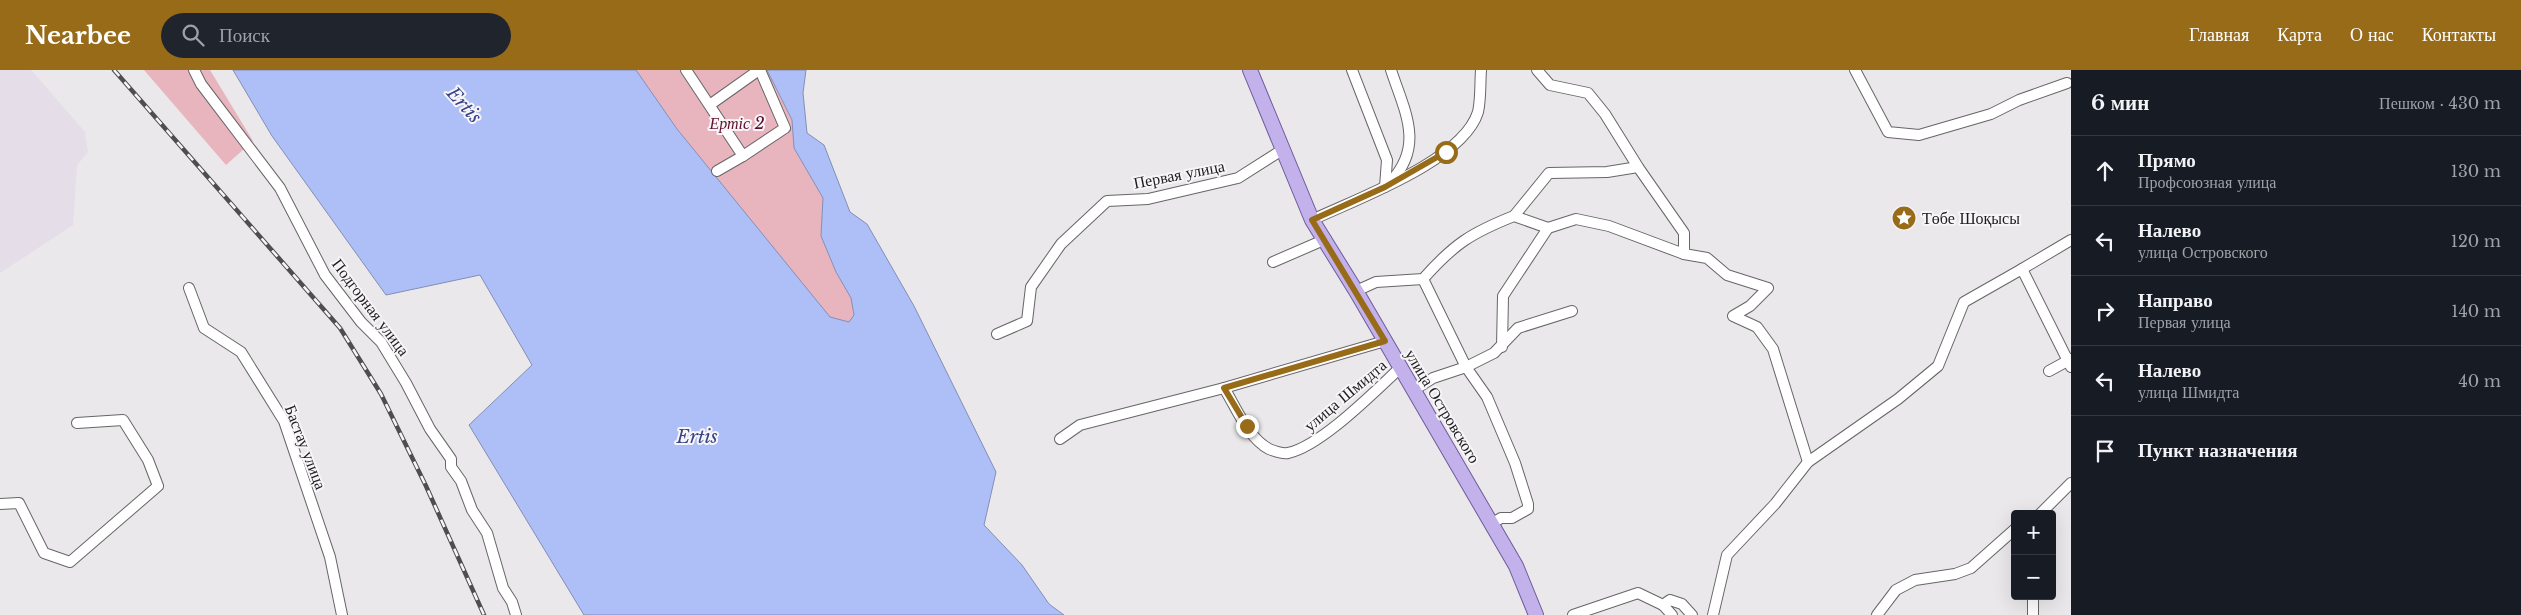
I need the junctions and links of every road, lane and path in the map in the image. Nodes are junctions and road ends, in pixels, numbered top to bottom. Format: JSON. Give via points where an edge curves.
{"nodes":[{"id":1,"x":194,"y":70,"type":"edge"},
{"id":2,"x":686,"y":70,"type":"edge"},
{"id":3,"x":760,"y":70,"type":"edge"},
{"id":4,"x":1250,"y":70,"type":"edge"},
{"id":5,"x":1352,"y":70,"type":"edge"},
{"id":6,"x":1391,"y":70,"type":"edge"},
{"id":7,"x":1481,"y":70,"type":"edge"},
{"id":8,"x":1537,"y":70,"type":"edge"},
{"id":9,"x":1854,"y":70,"type":"edge"},
{"id":10,"x":2070,"y":82,"type":"edge"},
{"id":11,"x":710,"y":104,"type":"junction"},
{"id":12,"x":1282,"y":150,"type":"junction"},
{"id":13,"x":743,"y":156,"type":"junction"},
{"id":14,"x":1638,"y":167,"type":"junction"},
{"id":15,"x":717,"y":172,"type":"dead end"},
{"id":16,"x":1385,"y":187,"type":"junction"},
{"id":17,"x":1514,"y":216,"type":"junction"},
{"id":18,"x":1312,"y":220,"type":"junction"},
{"id":19,"x":1548,"y":228,"type":"junction"},
{"id":20,"x":1326,"y":239,"type":"junction"},
{"id":21,"x":2071,"y":240,"type":"edge"},
{"id":22,"x":1684,"y":254,"type":"junction"},
{"id":23,"x":1273,"y":262,"type":"dead end"},
{"id":24,"x":2022,"y":269,"type":"junction"},
{"id":25,"x":1423,"y":279,"type":"junction"},
{"id":26,"x":189,"y":288,"type":"dead end"},
{"id":27,"x":1356,"y":291,"type":"junction"},
{"id":28,"x":1572,"y":311,"type":"dead end"},
{"id":29,"x":997,"y":334,"type":"dead end"},
{"id":30,"x":1385,"y":341,"type":"junction"},
{"id":31,"x":1502,"y":347,"type":"junction"},
{"id":32,"x":2070,"y":362,"type":"edge"},
{"id":33,"x":1466,"y":367,"type":"junction"},
{"id":34,"x":1400,"y":368,"type":"junction"},
{"id":35,"x":2049,"y":371,"type":"dead end"},
{"id":36,"x":1224,"y":388,"type":"junction"},
{"id":37,"x":1414,"y":390,"type":"junction"},
{"id":38,"x":77,"y":423,"type":"dead end"},
{"id":39,"x":1060,"y":439,"type":"dead end"},
{"id":40,"x":1808,"y":462,"type":"junction"},
{"id":41,"x":2071,"y":483,"type":"edge"},
{"id":42,"x":0,"y":504,"type":"edge"},
{"id":43,"x":2044,"y":510,"type":"edge"},
{"id":44,"x":1491,"y":524,"type":"junction"},
{"id":45,"x":2011,"y":532,"type":"edge"},
{"id":46,"x":2033,"y":600,"type":"edge"},
{"id":47,"x":1663,"y":605,"type":"junction"},
{"id":48,"x":342,"y":615,"type":"edge"},
{"id":49,"x":516,"y":615,"type":"edge"},
{"id":50,"x":1536,"y":615,"type":"edge"},
{"id":51,"x":1573,"y":615,"type":"edge"},
{"id":52,"x":1672,"y":615,"type":"edge"},
{"id":53,"x":1692,"y":615,"type":"edge"},
{"id":54,"x":1712,"y":615,"type":"edge"},
{"id":55,"x":1877,"y":615,"type":"edge"},
{"id":56,"x":2033,"y":615,"type":"edge"}],
"edges":[{"from":1,"to":49,"type":"street","name":"Подгорная улица","via":[[201,84],[280,188],[325,275],[361,322],[381,342],[430,429],[451,459],[451,467],[487,533],[503,588]]},
{"from":2,"to":11,"type":"street"},
{"from":3,"to":11,"type":"street"},
{"from":3,"to":13,"type":"street","via":[[785,128]]},
{"from":4,"to":12,"type":"main road","name":"улица Островского"},
{"from":5,"to":16,"type":"street","via":[[1387,160]]},
{"from":6,"to":16,"type":"street","via":[[1410,127],[1410,144],[1398,174]]},
{"from":7,"to":16,"type":"street","via":[[1478,112],[1472,124],[1446,152]]},
{"from":8,"to":14,"type":"street","via":[[1550,85],[1588,93]]},
{"from":9,"to":10,"type":"street","via":[[1888,132],[1919,135],[1991,114]]},
{"from":11,"to":13,"type":"street"},
{"from":12,"to":18,"type":"main road","name":"улица Островского"},
{"from":12,"to":29,"type":"street","name":"Первая улица","via":[[1238,178],[1148,199],[1107,201],[1061,244],[1031,287],[1027,321]]},
{"from":13,"to":15,"type":"street"},
{"from":14,"to":17,"type":"street","via":[[1607,172],[1549,172]]},
{"from":14,"to":22,"type":"street","via":[[1684,233]]},
{"from":16,"to":18,"type":"street"},
{"from":17,"to":19,"type":"street"},
{"from":17,"to":25,"type":"street","via":[[1480,229],[1448,251]]},
{"from":18,"to":20,"type":"main road","name":"улица Островского"},
{"from":19,"to":22,"type":"street","via":[[1576,219],[1609,226]]},
{"from":19,"to":31,"type":"street","via":[[1503,296]]},
{"from":20,"to":23,"type":"street"},
{"from":20,"to":27,"type":"main road","name":"улица Островского"},
{"from":21,"to":24,"type":"street"},
{"from":22,"to":40,"type":"street","via":[[1707,258],[1728,275],[1768,288],[1750,306],[1733,316],[1757,327],[1773,349]]},
{"from":24,"to":32,"type":"street"},
{"from":24,"to":40,"type":"street","via":[[1964,302],[1938,366],[1898,399]]},
{"from":25,"to":27,"type":"street","via":[[1376,282]]},
{"from":25,"to":33,"type":"street"},
{"from":26,"to":48,"type":"street","name":"Бастау улица","via":[[204,328],[241,352],[284,421],[330,557]]},
{"from":27,"to":30,"type":"main road","name":"улица Островского"},
{"from":28,"to":31,"type":"street","via":[[1518,328]]},
{"from":30,"to":34,"type":"main road","name":"улица Островского"},
{"from":30,"to":36,"type":"street"},
{"from":31,"to":33,"type":"street"},
{"from":32,"to":35,"type":"street"},
{"from":33,"to":37,"type":"street","via":[[1433,378]]},
{"from":33,"to":44,"type":"street","via":[[1487,397],[1515,463],[1528,504],[1528,509],[1512,518],[1501,518]]},
{"from":34,"to":36,"type":"street","name":"улица Шмидта","via":[[1337,425],[1306,447],[1286,454],[1269,449],[1258,440]]},
{"from":34,"to":37,"type":"main road","name":"улица Островского"},
{"from":36,"to":39,"type":"street","via":[[1080,425]]},
{"from":37,"to":44,"type":"main road","name":"улица Островского"},
{"from":38,"to":42,"type":"street","via":[[123,420],[148,460],[158,486],[70,562],[44,553],[18,504]]},
{"from":40,"to":54,"type":"street","via":[[1775,504],[1726,555]]},
{"from":41,"to":43,"type":"street"},
{"from":44,"to":50,"type":"main road","name":"улица Островского","via":[[1516,566]]},
{"from":45,"to":55,"type":"street","via":[[1971,568],[1915,580],[1896,590]]},
{"from":46,"to":56,"type":"street"},
{"from":47,"to":51,"type":"street","via":[[1638,593]]},
{"from":47,"to":52,"type":"street"},
{"from":47,"to":53,"type":"street","via":[[1670,600],[1682,604]]}]}
